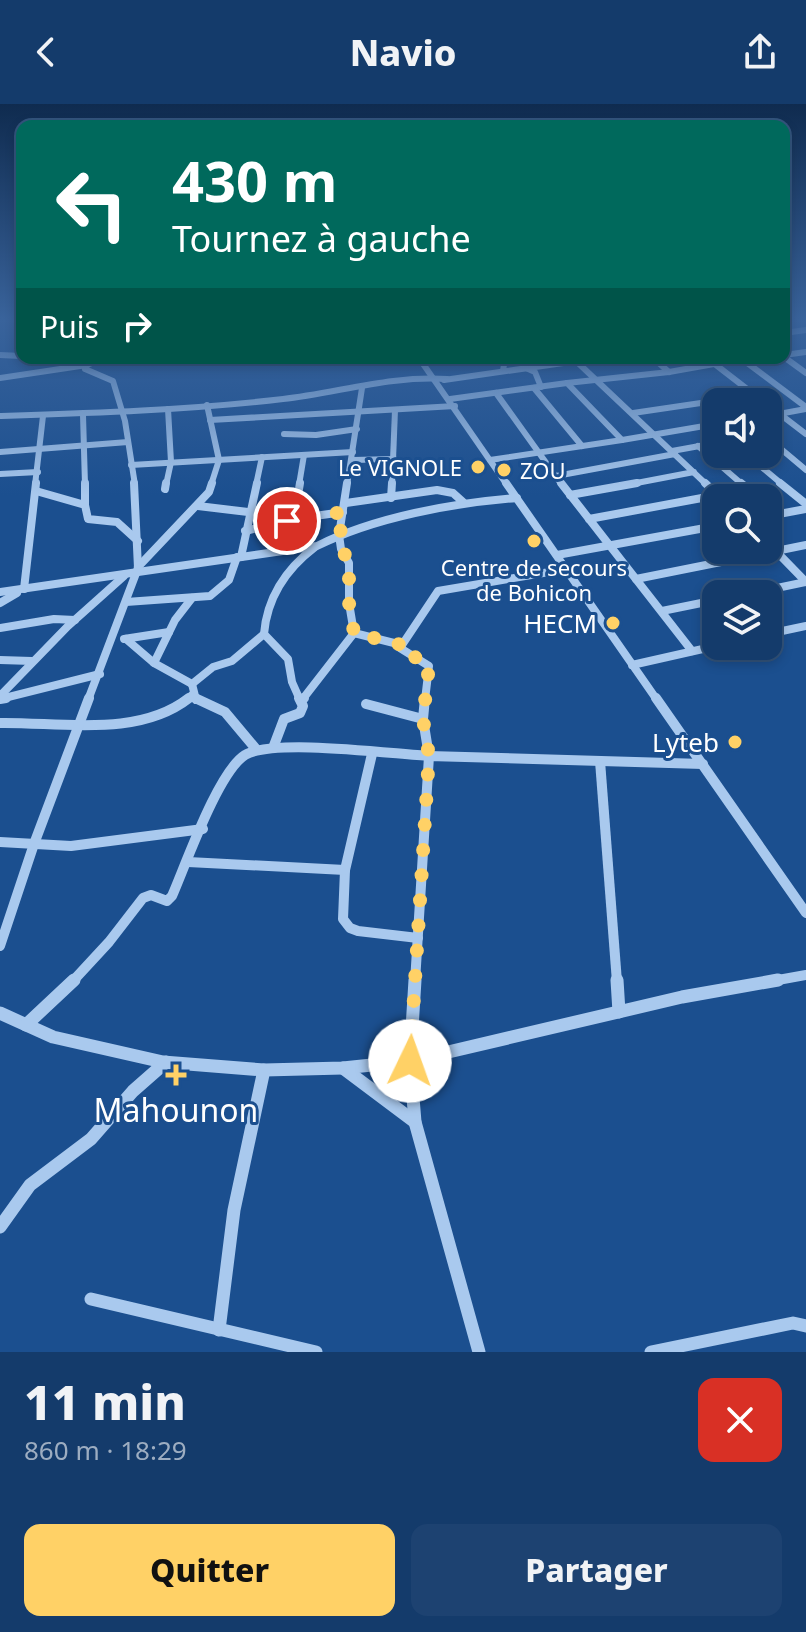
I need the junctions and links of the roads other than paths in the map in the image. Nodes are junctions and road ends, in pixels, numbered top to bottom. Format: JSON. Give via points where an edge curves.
{"nodes":[{"id":1,"x":106,"y":378,"type":"edge"},
{"id":2,"x":452,"y":378,"type":"edge"},
{"id":3,"x":536,"y":378,"type":"edge"},
{"id":4,"x":595,"y":378,"type":"edge"},
{"id":5,"x":620,"y":378,"type":"edge"},
{"id":6,"x":767,"y":378,"type":"edge"},
{"id":7,"x":436,"y":380,"type":"junction"},
{"id":8,"x":598,"y":381,"type":"junction"},
{"id":9,"x":567,"y":383,"type":"junction"},
{"id":10,"x":362,"y":388,"type":"junction"},
{"id":11,"x":537,"y":388,"type":"junction"},
{"id":12,"x":496,"y":393,"type":"junction"},
{"id":13,"x":452,"y":403,"type":"junction"},
{"id":14,"x":702,"y":403,"type":"edge"},
{"id":15,"x":207,"y":405,"type":"junction"},
{"id":16,"x":806,"y":408,"type":"edge"},
{"id":17,"x":168,"y":409,"type":"junction"},
{"id":18,"x":395,"y":410,"type":"junction"},
{"id":19,"x":359,"y":411,"type":"junction"},
{"id":20,"x":124,"y":413,"type":"junction"},
{"id":21,"x":633,"y":413,"type":"junction"},
{"id":22,"x":782,"y":414,"type":"edge"},
{"id":23,"x":83,"y":415,"type":"junction"},
{"id":24,"x":0,"y":416,"type":"edge"},
{"id":25,"x":43,"y":416,"type":"junction"},
{"id":26,"x":782,"y":416,"type":"edge"},
{"id":27,"x":210,"y":420,"type":"junction"},
{"id":28,"x":702,"y":427,"type":"edge"},
{"id":29,"x":357,"y":429,"type":"junction"},
{"id":30,"x":284,"y":434,"type":"dead end"},
{"id":31,"x":806,"y":434,"type":"edge"},
{"id":32,"x":655,"y":435,"type":"junction"},
{"id":33,"x":622,"y":440,"type":"junction"},
{"id":34,"x":128,"y":442,"type":"junction"},
{"id":35,"x":702,"y":445,"type":"edge"},
{"id":36,"x":582,"y":446,"type":"junction"},
{"id":37,"x":698,"y":446,"type":"junction"},
{"id":38,"x":83,"y":447,"type":"junction"},
{"id":39,"x":40,"y":450,"type":"junction"},
{"id":40,"x":782,"y":450,"type":"edge"},
{"id":41,"x":0,"y":452,"type":"edge"},
{"id":42,"x":674,"y":452,"type":"junction"},
{"id":43,"x":539,"y":453,"type":"junction"},
{"id":44,"x":304,"y":455,"type":"junction"},
{"id":45,"x":353,"y":456,"type":"junction"},
{"id":46,"x":262,"y":457,"type":"junction"},
{"id":47,"x":394,"y":459,"type":"junction"},
{"id":48,"x":219,"y":460,"type":"junction"},
{"id":49,"x":490,"y":460,"type":"junction"},
{"id":50,"x":171,"y":462,"type":"junction"},
{"id":51,"x":131,"y":465,"type":"junction"},
{"id":52,"x":762,"y":468,"type":"edge"},
{"id":53,"x":806,"y":470,"type":"edge"},
{"id":54,"x":38,"y":472,"type":"junction"},
{"id":55,"x":694,"y":472,"type":"junction"},
{"id":56,"x":0,"y":474,"type":"edge"},
{"id":57,"x":556,"y":476,"type":"junction"},
{"id":58,"x":706,"y":484,"type":"edge"},
{"id":59,"x":743,"y":484,"type":"edge"},
{"id":60,"x":165,"y":489,"type":"dead end"},
{"id":61,"x":36,"y":491,"type":"junction"},
{"id":62,"x":570,"y":495,"type":"junction"},
{"id":63,"x":391,"y":498,"type":"junction"},
{"id":64,"x":517,"y":498,"type":"junction"},
{"id":65,"x":702,"y":499,"type":"edge"},
{"id":66,"x":463,"y":502,"type":"junction"},
{"id":67,"x":346,"y":503,"type":"junction"},
{"id":68,"x":85,"y":505,"type":"junction"},
{"id":69,"x":198,"y":506,"type":"junction"},
{"id":70,"x":806,"y":506,"type":"edge"},
{"id":71,"x":248,"y":512,"type":"junction"},
{"id":72,"x":343,"y":512,"type":"junction"},
{"id":73,"x":782,"y":513,"type":"edge"},
{"id":74,"x":294,"y":519,"type":"junction"},
{"id":75,"x":589,"y":519,"type":"junction"},
{"id":76,"x":702,"y":529,"type":"edge"},
{"id":77,"x":245,"y":531,"type":"junction"},
{"id":78,"x":339,"y":535,"type":"junction"},
{"id":79,"x":138,"y":541,"type":"junction"},
{"id":80,"x":806,"y":545,"type":"edge"},
{"id":81,"x":317,"y":546,"type":"junction"},
{"id":82,"x":609,"y":546,"type":"junction"},
{"id":83,"x":782,"y":550,"type":"edge"},
{"id":84,"x":557,"y":555,"type":"junction"},
{"id":85,"x":782,"y":556,"type":"edge"},
{"id":86,"x":239,"y":557,"type":"junction"},
{"id":87,"x":712,"y":564,"type":"edge"},
{"id":88,"x":567,"y":569,"type":"junction"},
{"id":89,"x":134,"y":571,"type":"junction"},
{"id":90,"x":636,"y":579,"type":"junction"},
{"id":91,"x":806,"y":582,"type":"edge"},
{"id":92,"x":782,"y":587,"type":"edge"},
{"id":93,"x":24,"y":589,"type":"junction"},
{"id":94,"x":0,"y":592,"type":"edge"},
{"id":95,"x":192,"y":598,"type":"junction"},
{"id":96,"x":126,"y":602,"type":"junction"},
{"id":97,"x":0,"y":603,"type":"edge"},
{"id":98,"x":702,"y":603,"type":"edge"},
{"id":99,"x":662,"y":611,"type":"junction"},
{"id":100,"x":75,"y":620,"type":"junction"},
{"id":101,"x":806,"y":626,"type":"edge"},
{"id":102,"x":0,"y":628,"type":"edge"},
{"id":103,"x":782,"y":631,"type":"edge"},
{"id":104,"x":169,"y":632,"type":"junction"},
{"id":105,"x":354,"y":633,"type":"junction"},
{"id":106,"x":264,"y":634,"type":"junction"},
{"id":107,"x":126,"y":639,"type":"junction"},
{"id":108,"x":113,"y":640,"type":"junction"},
{"id":109,"x":402,"y":645,"type":"junction"},
{"id":110,"x":702,"y":649,"type":"edge"},
{"id":111,"x":692,"y":651,"type":"junction"},
{"id":112,"x":0,"y":660,"type":"edge"},
{"id":113,"x":32,"y":661,"type":"junction"},
{"id":114,"x":154,"y":663,"type":"junction"},
{"id":115,"x":632,"y":665,"type":"junction"},
{"id":116,"x":100,"y":674,"type":"junction"},
{"id":117,"x":192,"y":689,"type":"junction"},
{"id":118,"x":0,"y":698,"type":"edge"},
{"id":119,"x":301,"y":701,"type":"junction"},
{"id":120,"x":366,"y":704,"type":"dead end"},
{"id":121,"x":423,"y":719,"type":"junction"},
{"id":122,"x":0,"y":723,"type":"edge"},
{"id":123,"x":80,"y":727,"type":"junction"},
{"id":124,"x":273,"y":748,"type":"junction"},
{"id":125,"x":256,"y":749,"type":"junction"},
{"id":126,"x":372,"y":754,"type":"junction"},
{"id":127,"x":429,"y":756,"type":"junction"},
{"id":128,"x":600,"y":761,"type":"junction"},
{"id":129,"x":703,"y":764,"type":"junction"},
{"id":130,"x":203,"y":829,"type":"junction"},
{"id":131,"x":0,"y":842,"type":"edge"},
{"id":132,"x":34,"y":844,"type":"junction"},
{"id":133,"x":188,"y":862,"type":"junction"},
{"id":134,"x":345,"y":870,"type":"junction"},
{"id":135,"x":805,"y":909,"type":"edge"},
{"id":136,"x":418,"y":938,"type":"junction"},
{"id":137,"x":0,"y":946,"type":"edge"},
{"id":138,"x":806,"y":975,"type":"edge"},
{"id":139,"x":619,"y":1012,"type":"junction"},
{"id":140,"x":0,"y":1013,"type":"edge"},
{"id":141,"x":26,"y":1025,"type":"junction"},
{"id":142,"x":410,"y":1061,"type":"junction"},
{"id":143,"x":166,"y":1062,"type":"junction"},
{"id":144,"x":343,"y":1068,"type":"junction"},
{"id":145,"x":264,"y":1070,"type":"junction"},
{"id":146,"x":415,"y":1122,"type":"junction"},
{"id":147,"x":0,"y":1227,"type":"edge"},
{"id":148,"x":91,"y":1299,"type":"dead end"},
{"id":149,"x":806,"y":1326,"type":"edge"},
{"id":150,"x":219,"y":1330,"type":"junction"},
{"id":151,"x":266,"y":1346,"type":"edge"},
{"id":152,"x":316,"y":1352,"type":"edge"},
{"id":153,"x":479,"y":1352,"type":"edge"},
{"id":154,"x":651,"y":1352,"type":"edge"}],
"edges":[{"from":1,"to":20,"type":"street","via":[[113,381]]},
{"from":2,"to":7,"type":"street"},
{"from":3,"to":11,"type":"street"},
{"from":4,"to":8,"type":"street"},
{"from":5,"to":8,"type":"street"},
{"from":6,"to":16,"type":"street"},
{"from":7,"to":10,"type":"street"},
{"from":7,"to":13,"type":"street"},
{"from":8,"to":9,"type":"street"},
{"from":8,"to":21,"type":"street"},
{"from":9,"to":11,"type":"street"},
{"from":9,"to":33,"type":"street"},
{"from":10,"to":15,"type":"street"},
{"from":10,"to":19,"type":"street"},
{"from":11,"to":12,"type":"street"},
{"from":11,"to":36,"type":"street"},
{"from":12,"to":13,"type":"street"},
{"from":12,"to":43,"type":"street"},
{"from":13,"to":18,"type":"street"},
{"from":13,"to":49,"type":"street"},
{"from":14,"to":21,"type":"street"},
{"from":15,"to":17,"type":"street"},
{"from":15,"to":27,"type":"street"},
{"from":16,"to":22,"type":"street"},
{"from":17,"to":20,"type":"street"},
{"from":17,"to":50,"type":"street"},
{"from":18,"to":19,"type":"street"},
{"from":18,"to":47,"type":"street"},
{"from":19,"to":27,"type":"street"},
{"from":19,"to":29,"type":"street"},
{"from":20,"to":23,"type":"street"},
{"from":20,"to":34,"type":"street"},
{"from":21,"to":32,"type":"street"},
{"from":23,"to":25,"type":"street"},
{"from":23,"to":38,"type":"street"},
{"from":24,"to":25,"type":"street"},
{"from":25,"to":39,"type":"street"},
{"from":26,"to":31,"type":"street"},
{"from":27,"to":48,"type":"street"},
{"from":28,"to":32,"type":"street"},
{"from":29,"to":30,"type":"street"},
{"from":29,"to":45,"type":"street"},
{"from":32,"to":33,"type":"street"},
{"from":32,"to":42,"type":"street"},
{"from":33,"to":36,"type":"street"},
{"from":34,"to":38,"type":"street"},
{"from":34,"to":51,"type":"street"},
{"from":35,"to":37,"type":"street"},
{"from":36,"to":43,"type":"street"},
{"from":37,"to":42,"type":"street"},
{"from":37,"to":59,"type":"street"},
{"from":38,"to":39,"type":"street"},
{"from":38,"to":68,"type":"street"},
{"from":39,"to":41,"type":"street"},
{"from":39,"to":54,"type":"street"},
{"from":40,"to":53,"type":"street"},
{"from":42,"to":55,"type":"street"},
{"from":42,"to":57,"type":"street"},
{"from":43,"to":49,"type":"street"},
{"from":43,"to":57,"type":"street"},
{"from":44,"to":45,"type":"street"},
{"from":44,"to":46,"type":"street"},
{"from":44,"to":74,"type":"street"},
{"from":45,"to":47,"type":"street"},
{"from":45,"to":67,"type":"street"},
{"from":46,"to":48,"type":"street"},
{"from":46,"to":71,"type":"street"},
{"from":47,"to":63,"type":"street"},
{"from":48,"to":50,"type":"street"},
{"from":48,"to":69,"type":"street","via":[[209,492]]},
{"from":49,"to":64,"type":"street"},
{"from":50,"to":51,"type":"street"},
{"from":50,"to":60,"type":"street"},
{"from":51,"to":79,"type":"street"},
{"from":52,"to":70,"type":"street"},
{"from":54,"to":56,"type":"street"},
{"from":54,"to":61,"type":"street"},
{"from":55,"to":58,"type":"street"},
{"from":55,"to":62,"type":"street"},
{"from":57,"to":62,"type":"street"},
{"from":61,"to":68,"type":"street"},
{"from":61,"to":93,"type":"street"},
{"from":62,"to":75,"type":"street"},
{"from":63,"to":66,"type":"street","via":[[442,490]]},
{"from":63,"to":67,"type":"street"},
{"from":64,"to":66,"type":"street"},
{"from":64,"to":84,"type":"street"},
{"from":65,"to":75,"type":"street"},
{"from":66,"to":78,"type":"street"},
{"from":67,"to":72,"type":"street"},
{"from":68,"to":79,"type":"street","via":[[88,519],[122,523]]},
{"from":69,"to":71,"type":"street"},
{"from":69,"to":89,"type":"street"},
{"from":70,"to":73,"type":"street"},
{"from":71,"to":77,"type":"street"},
{"from":72,"to":74,"type":"street"},
{"from":72,"to":78,"type":"street"},
{"from":74,"to":77,"type":"street"},
{"from":75,"to":82,"type":"street"},
{"from":76,"to":82,"type":"street"},
{"from":77,"to":86,"type":"street"},
{"from":78,"to":81,"type":"street"},
{"from":78,"to":105,"type":"street","via":[[351,574]]},
{"from":79,"to":89,"type":"street"},
{"from":80,"to":83,"type":"street"},
{"from":81,"to":86,"type":"street"},
{"from":81,"to":106,"type":"street","via":[[280,584]]},
{"from":82,"to":84,"type":"street"},
{"from":82,"to":90,"type":"street"},
{"from":84,"to":88,"type":"street"},
{"from":85,"to":91,"type":"street"},
{"from":86,"to":89,"type":"street"},
{"from":86,"to":95,"type":"street","via":[[218,591]]},
{"from":87,"to":90,"type":"street"},
{"from":88,"to":109,"type":"street","via":[[444,588]]},
{"from":88,"to":115,"type":"street"},
{"from":89,"to":93,"type":"street"},
{"from":89,"to":96,"type":"street"},
{"from":89,"to":100,"type":"street"},
{"from":90,"to":99,"type":"street"},
{"from":91,"to":92,"type":"street"},
{"from":93,"to":94,"type":"street"},
{"from":93,"to":97,"type":"street"},
{"from":95,"to":96,"type":"street"},
{"from":95,"to":104,"type":"street"},
{"from":96,"to":108,"type":"street"},
{"from":98,"to":99,"type":"street"},
{"from":99,"to":111,"type":"street"},
{"from":100,"to":102,"type":"street"},
{"from":100,"to":113,"type":"street"},
{"from":101,"to":103,"type":"street"},
{"from":104,"to":107,"type":"street"},
{"from":104,"to":114,"type":"street"},
{"from":105,"to":109,"type":"street"},
{"from":105,"to":119,"type":"street"},
{"from":106,"to":117,"type":"street","via":[[232,661],[213,667]]},
{"from":106,"to":119,"type":"street","via":[[288,659]]},
{"from":107,"to":108,"type":"street"},
{"from":107,"to":114,"type":"street"},
{"from":108,"to":116,"type":"street"},
{"from":109,"to":121,"type":"street","via":[[401,651],[429,666]]},
{"from":110,"to":111,"type":"street"},
{"from":111,"to":115,"type":"street"},
{"from":112,"to":113,"type":"street"},
{"from":113,"to":118,"type":"street"},
{"from":114,"to":117,"type":"street"},
{"from":115,"to":129,"type":"street"},
{"from":116,"to":118,"type":"street"},
{"from":116,"to":123,"type":"street"},
{"from":117,"to":123,"type":"street","via":[[174,711]]},
{"from":117,"to":125,"type":"street","via":[[198,702],[225,712]]},
{"from":119,"to":124,"type":"street","via":[[302,711],[284,719]]},
{"from":120,"to":121,"type":"street"},
{"from":121,"to":127,"type":"street"},
{"from":122,"to":123,"type":"street"},
{"from":123,"to":132,"type":"street"},
{"from":124,"to":125,"type":"street"},
{"from":124,"to":126,"type":"street"},
{"from":125,"to":130,"type":"street","via":[[225,779]]},
{"from":126,"to":127,"type":"street"},
{"from":126,"to":134,"type":"street"},
{"from":127,"to":128,"type":"street"},
{"from":127,"to":136,"type":"street"},
{"from":128,"to":129,"type":"street"},
{"from":128,"to":139,"type":"street"},
{"from":129,"to":135,"type":"street"},
{"from":130,"to":132,"type":"street","via":[[89,844]]},
{"from":130,"to":133,"type":"street"},
{"from":131,"to":132,"type":"street"},
{"from":132,"to":137,"type":"street"},
{"from":133,"to":134,"type":"street"},
{"from":133,"to":141,"type":"street","via":[[169,900],[143,898],[109,942]]},
{"from":134,"to":136,"type":"street","via":[[341,908],[350,928]]},
{"from":136,"to":142,"type":"street"},
{"from":138,"to":139,"type":"street"},
{"from":139,"to":142,"type":"street"},
{"from":140,"to":141,"type":"street"},
{"from":141,"to":143,"type":"street","via":[[53,1037]]},
{"from":142,"to":144,"type":"street"},
{"from":142,"to":146,"type":"street"},
{"from":143,"to":145,"type":"street"},
{"from":143,"to":147,"type":"street","via":[[91,1139],[30,1185]]},
{"from":144,"to":145,"type":"street"},
{"from":144,"to":146,"type":"street"},
{"from":145,"to":150,"type":"street","via":[[234,1210]]},
{"from":146,"to":153,"type":"street"},
{"from":148,"to":150,"type":"street"},
{"from":149,"to":154,"type":"street","via":[[793,1323]]},
{"from":150,"to":151,"type":"street"},
{"from":151,"to":152,"type":"street"}]}
